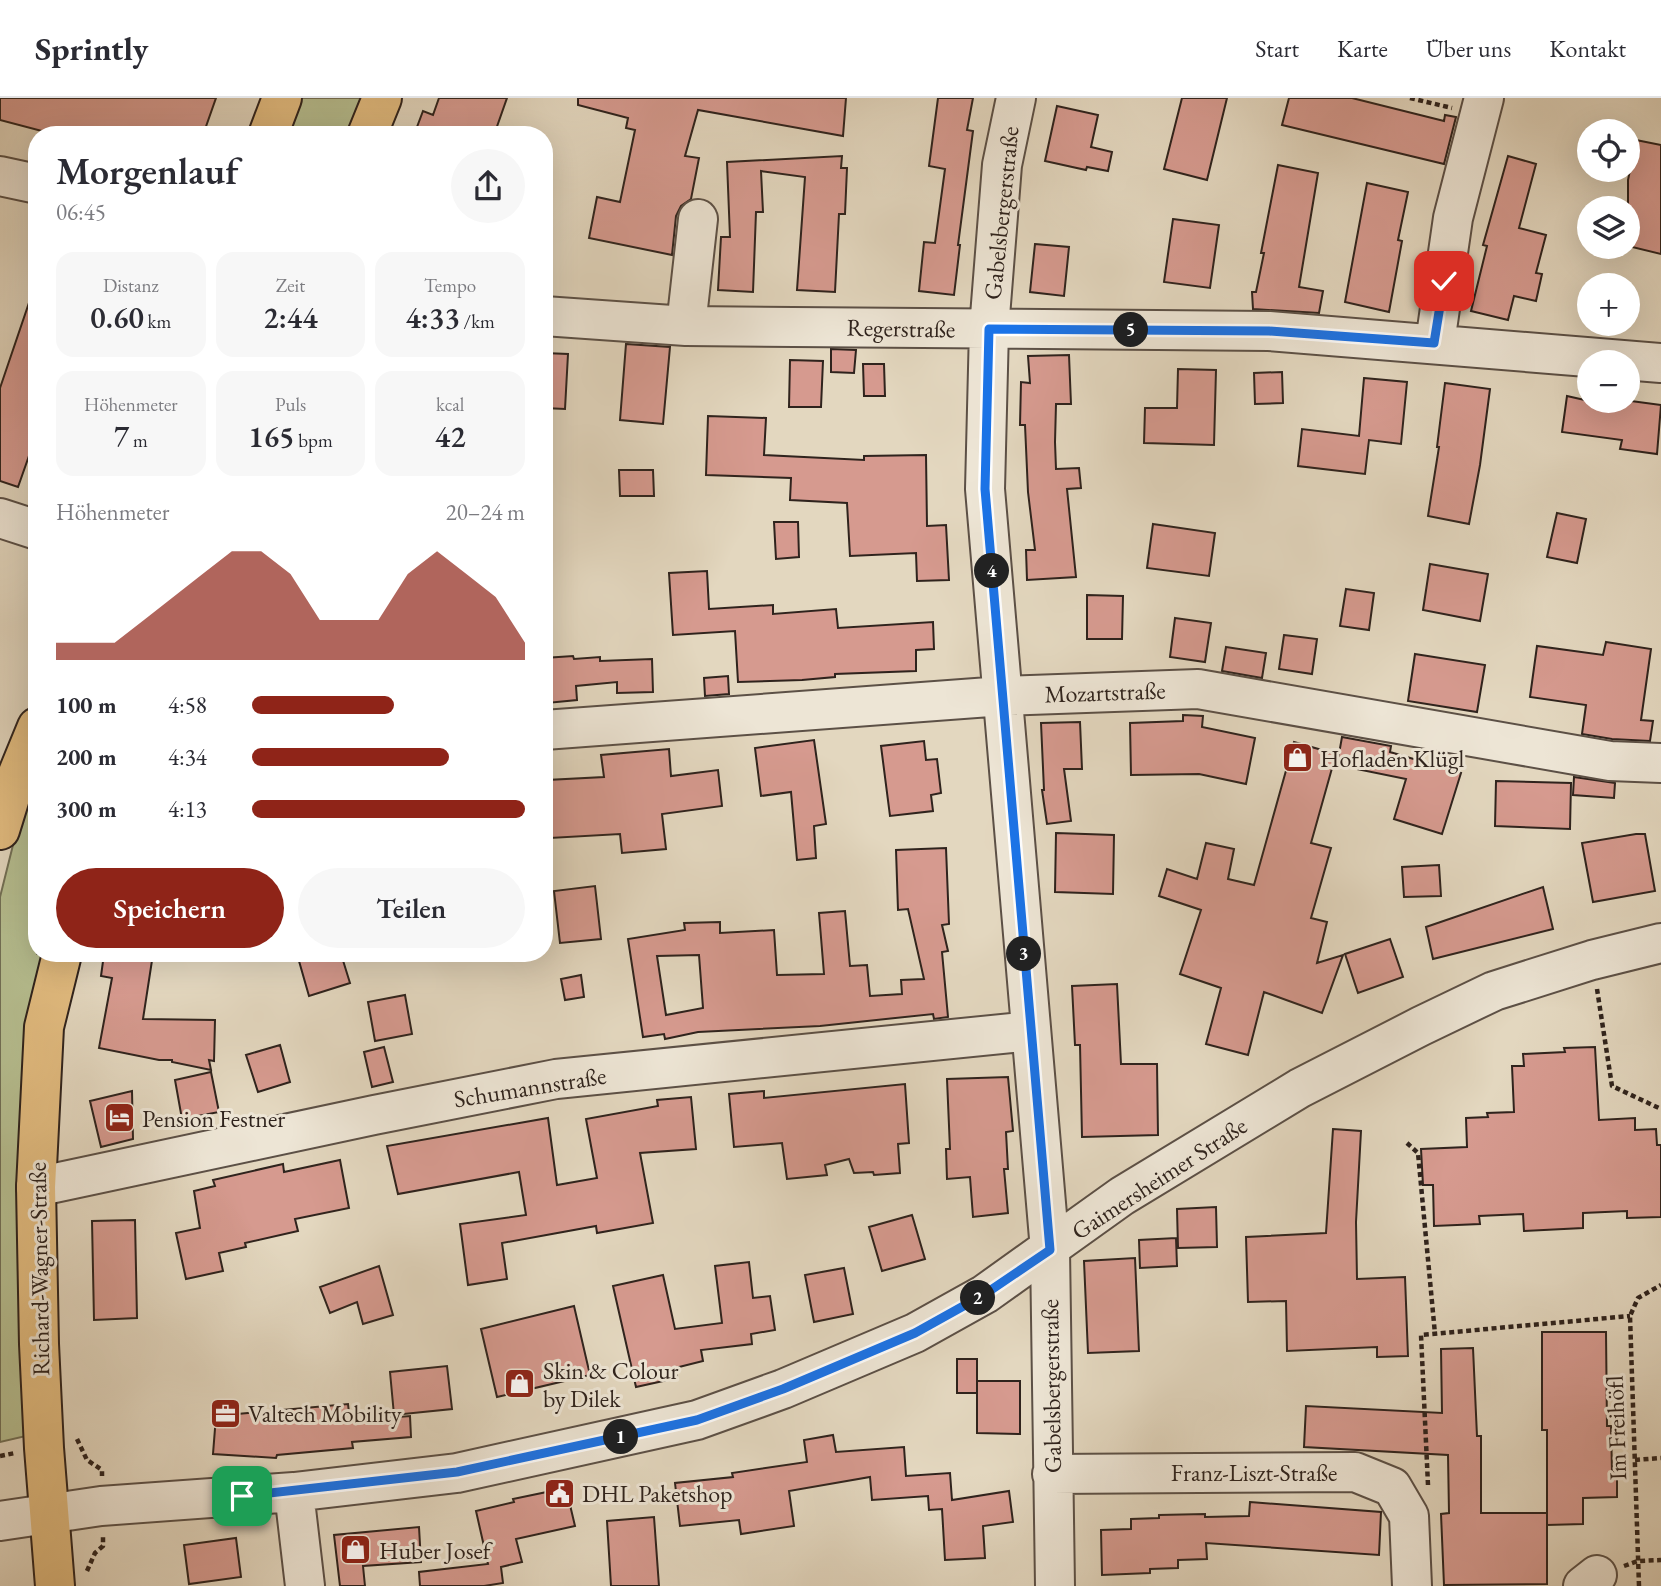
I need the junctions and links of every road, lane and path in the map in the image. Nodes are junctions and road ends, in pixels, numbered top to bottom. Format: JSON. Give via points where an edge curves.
{"nodes":[{"id":1,"x":282,"y":98,"type":"edge"},
{"id":2,"x":382,"y":98,"type":"edge"},
{"id":3,"x":1016,"y":98,"type":"edge"},
{"id":4,"x":1410,"y":98,"type":"edge"},
{"id":5,"x":1482,"y":107,"type":"edge"},
{"id":6,"x":271,"y":126,"type":"edge"},
{"id":7,"x":371,"y":126,"type":"edge"},
{"id":8,"x":0,"y":176,"type":"edge"},
{"id":9,"x":28,"y":182,"type":"edge"},
{"id":10,"x":698,"y":219,"type":"dead end"},
{"id":11,"x":553,"y":317,"type":"edge"},
{"id":12,"x":686,"y":326,"type":"junction"},
{"id":13,"x":989,"y":329,"type":"junction"},
{"id":14,"x":1434,"y":343,"type":"junction"},
{"id":15,"x":1661,"y":363,"type":"edge"},
{"id":16,"x":0,"y":518,"type":"edge"},
{"id":17,"x":28,"y":527,"type":"edge"},
{"id":18,"x":1003,"y":696,"type":"junction"},
{"id":19,"x":553,"y":729,"type":"edge"},
{"id":20,"x":28,"y":750,"type":"edge"},
{"id":21,"x":1661,"y":762,"type":"edge"},
{"id":22,"x":2,"y":816,"type":"edge"},
{"id":23,"x":1661,"y":943,"type":"edge"},
{"id":24,"x":1592,"y":960,"type":"junction"},
{"id":25,"x":60,"y":962,"type":"edge"},
{"id":26,"x":1031,"y":1031,"type":"junction"},
{"id":27,"x":1661,"y":1108,"type":"edge"},
{"id":28,"x":1408,"y":1143,"type":"dead end"},
{"id":29,"x":36,"y":1187,"type":"junction"},
{"id":30,"x":1050,"y":1250,"type":"junction"},
{"id":31,"x":1661,"y":1285,"type":"edge"},
{"id":32,"x":1630,"y":1317,"type":"junction"},
{"id":33,"x":1436,"y":1334,"type":"junction"},
{"id":34,"x":76,"y":1430,"type":"dead end"},
{"id":35,"x":1661,"y":1458,"type":"edge"},
{"id":36,"x":1635,"y":1460,"type":"junction"},
{"id":37,"x":1052,"y":1474,"type":"junction"},
{"id":38,"x":294,"y":1492,"type":"junction"},
{"id":39,"x":101,"y":1506,"type":"junction"},
{"id":40,"x":49,"y":1512,"type":"junction"},
{"id":41,"x":1409,"y":1516,"type":"junction"},
{"id":42,"x":0,"y":1521,"type":"edge"},
{"id":43,"x":70,"y":1582,"type":"edge"},
{"id":44,"x":304,"y":1586,"type":"edge"},
{"id":45,"x":1055,"y":1586,"type":"edge"},
{"id":46,"x":1412,"y":1586,"type":"edge"},
{"id":47,"x":1639,"y":1586,"type":"edge"}],
"edges":[{"from":1,"to":6,"type":"main road"},
{"from":2,"to":7,"type":"main road"},
{"from":3,"to":13,"type":"street","name":"Gabelsbergerstraße","via":[[1003,165]]},
{"from":4,"to":5,"type":"path"},
{"from":5,"to":14,"type":"street","via":[[1453,218]]},
{"from":8,"to":9,"type":"street"},
{"from":10,"to":12,"type":"street"},
{"from":11,"to":12,"type":"street","name":"Regerstraße"},
{"from":12,"to":13,"type":"street","name":"Regerstraße"},
{"from":13,"to":14,"type":"street","name":"Regerstraße","via":[[1269,331]]},
{"from":13,"to":18,"type":"street","name":"Gabelsbergerstraße","via":[[985,489]]},
{"from":14,"to":15,"type":"street","name":"Regerstraße"},
{"from":16,"to":17,"type":"street"},
{"from":18,"to":19,"type":"street","name":"Mozartstraße"},
{"from":18,"to":21,"type":"street","name":"Mozartstraße","via":[[1181,682],[1610,761]]},
{"from":18,"to":26,"type":"street","name":"Gabelsbergerstraße"},
{"from":20,"to":22,"type":"main road"},
{"from":23,"to":24,"type":"street","name":"Gaimersheimer Straße"},
{"from":24,"to":27,"type":"path","via":[[1612,1086]]},
{"from":24,"to":30,"type":"street","name":"Gaimersheimer Straße","via":[[1494,991],[1300,1088],[1122,1196]]},
{"from":25,"to":29,"type":"main road","name":"Richard-Wagner-Straße","via":[[44,1027]]},
{"from":26,"to":29,"type":"street","name":"Schumannstraße","via":[[556,1079]]},
{"from":26,"to":30,"type":"street","name":"Gabelsbergerstraße"},
{"from":28,"to":33,"type":"path","via":[[1418,1153]]},
{"from":29,"to":40,"type":"main road","name":"Richard-Wagner-Straße","via":[[39,1357]]},
{"from":30,"to":37,"type":"street","name":"Gabelsbergerstraße"},
{"from":30,"to":38,"type":"street","name":"Gaimersheimer Straße","via":[[915,1333],[697,1420],[457,1472]]},
{"from":31,"to":32,"type":"path","via":[[1638,1298]]},
{"from":32,"to":33,"type":"path"},
{"from":32,"to":36,"type":"path","name":"Im Freihöfl"},
{"from":33,"to":41,"type":"path","via":[[1420,1335],[1429,1503]]},
{"from":34,"to":39,"type":"path","via":[[88,1460],[102,1470]]},
{"from":35,"to":36,"type":"path"},
{"from":36,"to":47,"type":"path","name":"Im Freihöfl"},
{"from":37,"to":41,"type":"street","name":"Franz-Liszt-Straße","via":[[1355,1472],[1392,1487]]},
{"from":37,"to":45,"type":"street","name":"Gabelsbergerstraße"},
{"from":38,"to":39,"type":"street","name":"Gaimersheimer Straße"},
{"from":38,"to":44,"type":"street"},
{"from":39,"to":40,"type":"street","name":"Gaimersheimer Straße"},
{"from":39,"to":43,"type":"path","via":[[103,1546]]},
{"from":40,"to":42,"type":"street","name":"Gaimersheimer Straße"},
{"from":40,"to":43,"type":"main road","name":"Richard-Wagner-Straße"},
{"from":41,"to":46,"type":"street","name":"Franz-Liszt-Straße"}]}
